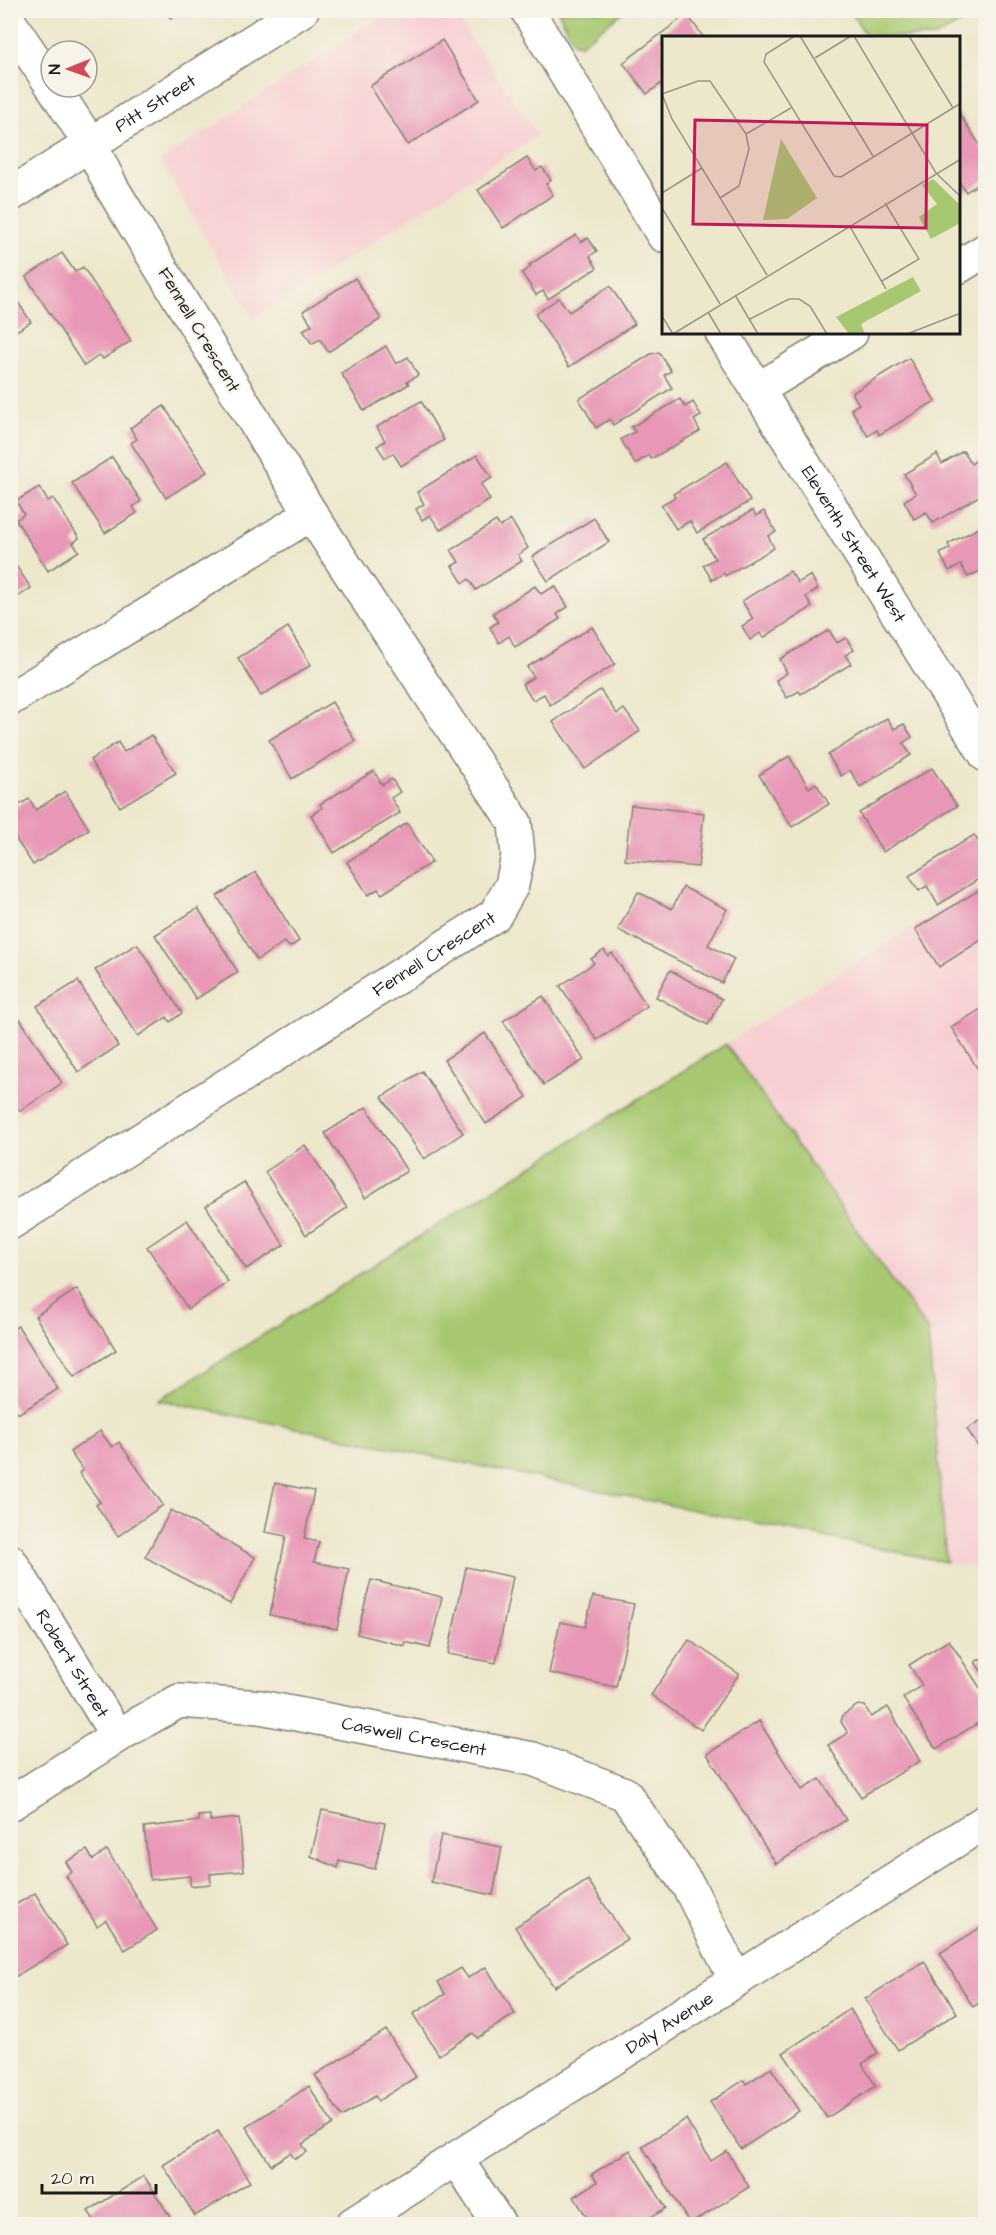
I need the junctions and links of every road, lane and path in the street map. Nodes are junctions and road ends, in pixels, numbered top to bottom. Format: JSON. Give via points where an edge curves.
{"nodes":[{"id":1,"x":302,"y":10,"type":"edge"},
{"id":2,"x":527,"y":10,"type":"edge"},
{"id":3,"x":10,"y":23,"type":"edge"},
{"id":4,"x":39,"y":66,"type":"edge"},
{"id":5,"x":61,"y":99,"type":"edge"},
{"id":6,"x":91,"y":145,"type":"junction"},
{"id":7,"x":10,"y":195,"type":"edge"},
{"id":8,"x":662,"y":233,"type":"edge"},
{"id":9,"x":986,"y":250,"type":"edge"},
{"id":10,"x":960,"y":266,"type":"edge"},
{"id":11,"x":723,"y":334,"type":"edge"},
{"id":12,"x":848,"y":334,"type":"edge"},
{"id":13,"x":757,"y":390,"type":"junction"},
{"id":14,"x":311,"y":514,"type":"junction"},
{"id":15,"x":10,"y":699,"type":"edge"},
{"id":16,"x":981,"y":739,"type":"edge"},
{"id":17,"x":10,"y":1223,"type":"edge"},
{"id":18,"x":10,"y":1561,"type":"edge"},
{"id":19,"x":117,"y":1736,"type":"junction"},
{"id":20,"x":10,"y":1804,"type":"edge"},
{"id":21,"x":986,"y":1821,"type":"edge"},
{"id":22,"x":736,"y":1980,"type":"junction"},
{"id":23,"x":456,"y":2159,"type":"junction"},
{"id":24,"x":353,"y":2224,"type":"edge"},
{"id":25,"x":499,"y":2224,"type":"edge"}],
"edges":[{"from":1,"to":6,"type":"street","name":"Pitt Street"},
{"from":2,"to":8,"type":"street"},
{"from":3,"to":4,"type":"street","name":"Fennell Crescent"},
{"from":5,"to":6,"type":"street","name":"Fennell Crescent"},
{"from":6,"to":7,"type":"street","name":"Pitt Street"},
{"from":6,"to":14,"type":"street","name":"Fennell Crescent","via":[[112,188]]},
{"from":9,"to":10,"type":"street"},
{"from":11,"to":13,"type":"street","name":"Eleventh Street West"},
{"from":12,"to":13,"type":"street"},
{"from":13,"to":16,"type":"street","name":"Eleventh Street West"},
{"from":14,"to":15,"type":"street"},
{"from":14,"to":17,"type":"street","name":"Fennell Crescent","via":[[515,823],[518,856],[512,885],[495,915]]},
{"from":18,"to":19,"type":"street","name":"Robert Street"},
{"from":19,"to":20,"type":"street","name":"Caswell Crescent"},
{"from":19,"to":22,"type":"street","name":"Caswell Crescent","via":[[179,1701],[260,1707],[533,1760],[625,1794],[689,1887]]},
{"from":21,"to":22,"type":"street","name":"Daly Avenue"},
{"from":22,"to":23,"type":"street","name":"Daly Avenue"},
{"from":23,"to":24,"type":"street","name":"Daly Avenue"},
{"from":23,"to":25,"type":"street"}]}
